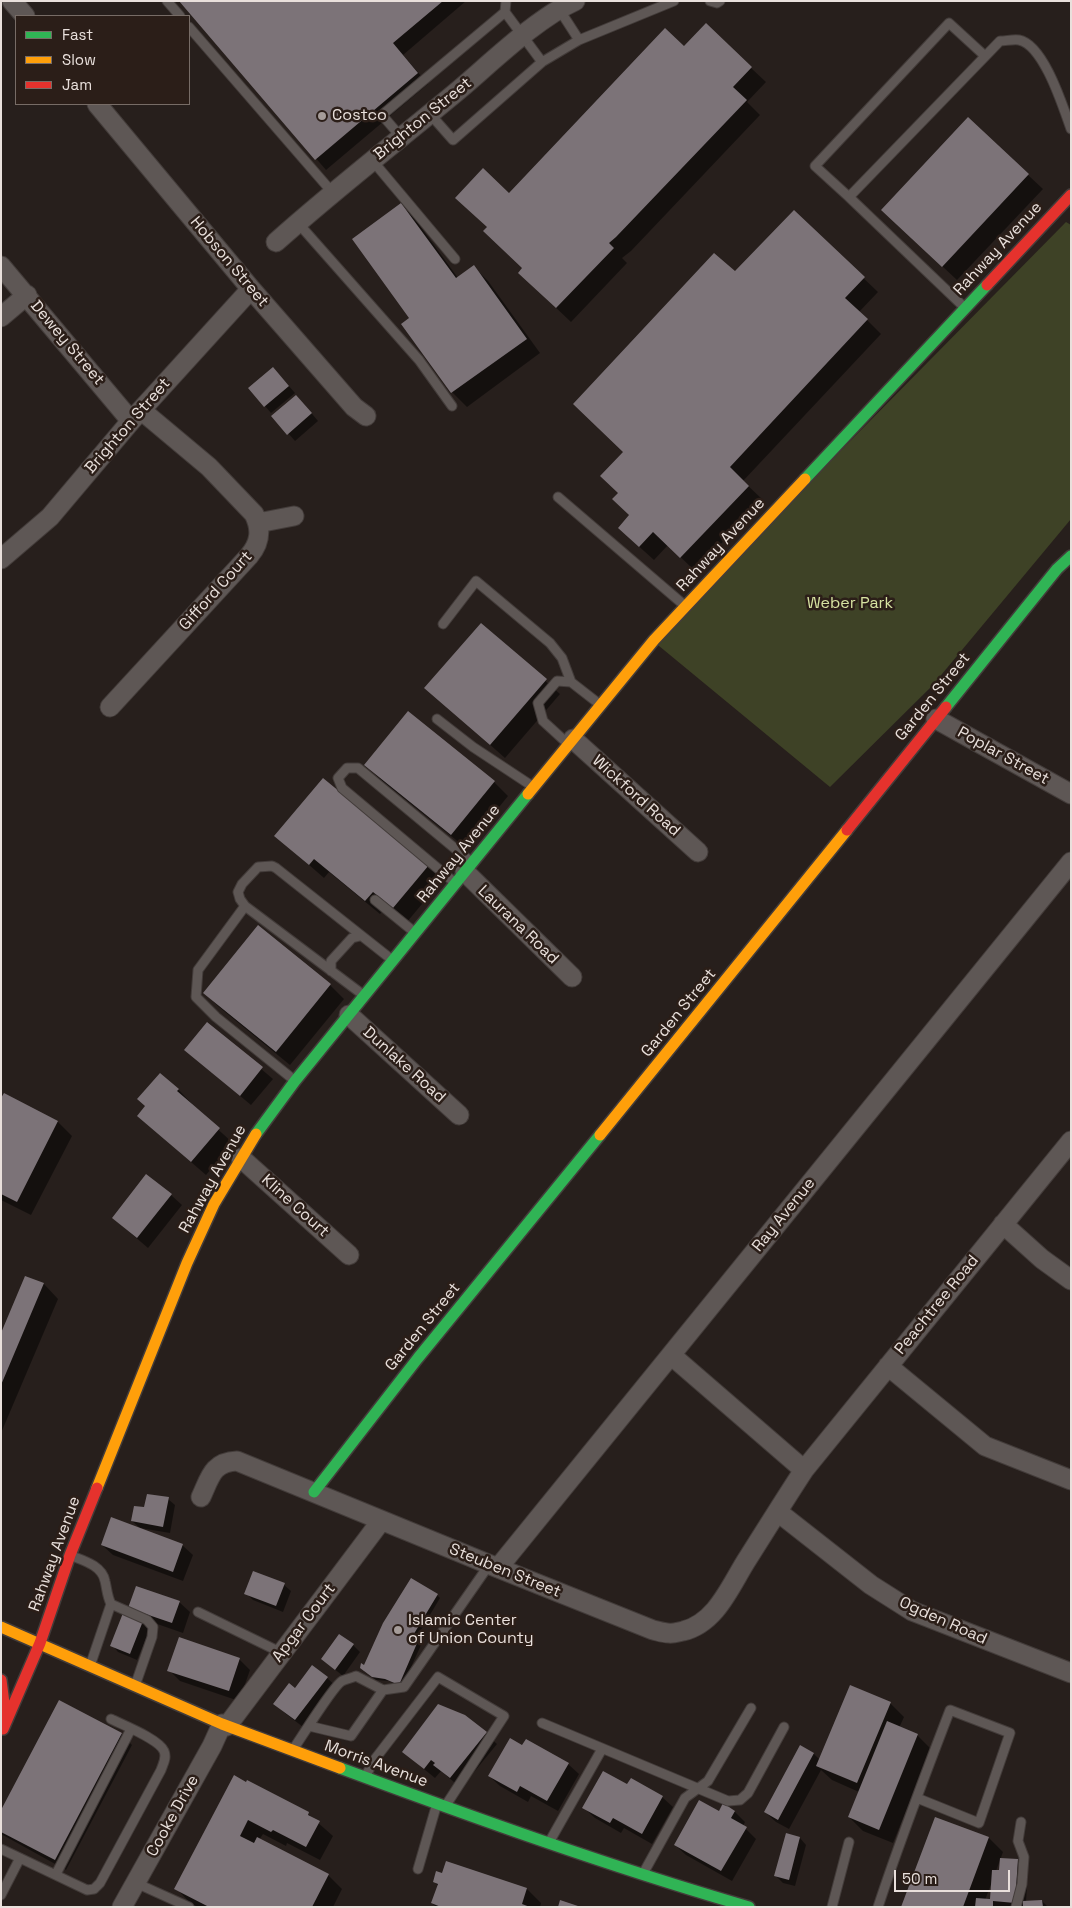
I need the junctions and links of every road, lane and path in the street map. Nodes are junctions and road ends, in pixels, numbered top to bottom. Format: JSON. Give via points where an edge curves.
{"nodes":[{"id":1,"x":12,"y":1,"type":"edge"},
{"id":2,"x":167,"y":1,"type":"edge"},
{"id":3,"x":506,"y":1,"type":"edge"},
{"id":4,"x":674,"y":1,"type":"edge"},
{"id":5,"x":710,"y":1,"type":"edge"},
{"id":6,"x":720,"y":1,"type":"edge"},
{"id":7,"x":567,"y":5,"type":"edge"},
{"id":8,"x":505,"y":12,"type":"junction"},
{"id":9,"x":24,"y":15,"type":"edge"},
{"id":10,"x":179,"y":15,"type":"edge"},
{"id":11,"x":190,"y":27,"type":"edge"},
{"id":12,"x":523,"y":37,"type":"junction"},
{"id":13,"x":579,"y":40,"type":"junction"},
{"id":14,"x":985,"y":56,"type":"junction"},
{"id":15,"x":542,"y":62,"type":"junction"},
{"id":16,"x":98,"y":105,"type":"edge"},
{"id":17,"x":430,"y":114,"type":"junction"},
{"id":18,"x":1071,"y":129,"type":"edge"},
{"id":19,"x":401,"y":137,"type":"junction"},
{"id":20,"x":372,"y":160,"type":"junction"},
{"id":21,"x":332,"y":192,"type":"junction"},
{"id":22,"x":1071,"y":195,"type":"edge"},
{"id":23,"x":849,"y":197,"type":"junction"},
{"id":24,"x":298,"y":223,"type":"junction"},
{"id":25,"x":276,"y":242,"type":"dead end"},
{"id":26,"x":455,"y":259,"type":"dead end"},
{"id":27,"x":1,"y":266,"type":"edge"},
{"id":28,"x":251,"y":289,"type":"junction"},
{"id":29,"x":27,"y":295,"type":"junction"},
{"id":30,"x":964,"y":308,"type":"junction"},
{"id":31,"x":1,"y":317,"type":"edge"},
{"id":32,"x":452,"y":406,"type":"dead end"},
{"id":33,"x":136,"y":415,"type":"junction"},
{"id":34,"x":366,"y":416,"type":"dead end"},
{"id":35,"x":558,"y":497,"type":"dead end"},
{"id":36,"x":294,"y":516,"type":"dead end"},
{"id":37,"x":258,"y":523,"type":"junction"},
{"id":38,"x":1071,"y":556,"type":"edge"},
{"id":39,"x":1,"y":559,"type":"edge"},
{"id":40,"x":686,"y":607,"type":"junction"},
{"id":41,"x":443,"y":624,"type":"dead end"},
{"id":42,"x":571,"y":682,"type":"junction"},
{"id":43,"x":601,"y":705,"type":"junction"},
{"id":44,"x":110,"y":707,"type":"dead end"},
{"id":45,"x":936,"y":719,"type":"junction"},
{"id":46,"x":437,"y":720,"type":"dead end"},
{"id":47,"x":571,"y":742,"type":"junction"},
{"id":48,"x":534,"y":787,"type":"junction"},
{"id":49,"x":1071,"y":794,"type":"edge"},
{"id":50,"x":698,"y":852,"type":"dead end"},
{"id":51,"x":1071,"y":862,"type":"edge"},
{"id":52,"x":464,"y":873,"type":"junction"},
{"id":53,"x":375,"y":900,"type":"dead end"},
{"id":54,"x":245,"y":906,"type":"junction"},
{"id":55,"x":416,"y":933,"type":"junction"},
{"id":56,"x":360,"y":936,"type":"junction"},
{"id":57,"x":394,"y":960,"type":"junction"},
{"id":58,"x":331,"y":971,"type":"junction"},
{"id":59,"x":572,"y":977,"type":"dead end"},
{"id":60,"x":364,"y":996,"type":"junction"},
{"id":61,"x":349,"y":1015,"type":"junction"},
{"id":62,"x":295,"y":1081,"type":"junction"},
{"id":63,"x":459,"y":1115,"type":"dead end"},
{"id":64,"x":1071,"y":1141,"type":"edge"},
{"id":65,"x":241,"y":1158,"type":"junction"},
{"id":66,"x":1004,"y":1224,"type":"junction"},
{"id":67,"x":349,"y":1255,"type":"dead end"},
{"id":68,"x":1071,"y":1280,"type":"edge"},
{"id":69,"x":670,"y":1355,"type":"junction"},
{"id":70,"x":888,"y":1366,"type":"junction"},
{"id":71,"x":804,"y":1470,"type":"junction"},
{"id":72,"x":1071,"y":1480,"type":"edge"},
{"id":73,"x":314,"y":1492,"type":"junction"},
{"id":74,"x":201,"y":1497,"type":"dead end"},
{"id":75,"x":778,"y":1512,"type":"junction"},
{"id":76,"x":380,"y":1521,"type":"junction"},
{"id":77,"x":70,"y":1556,"type":"junction"},
{"id":78,"x":493,"y":1566,"type":"junction"},
{"id":79,"x":111,"y":1604,"type":"junction"},
{"id":80,"x":198,"y":1612,"type":"dead end"},
{"id":81,"x":1,"y":1627,"type":"edge"},
{"id":82,"x":40,"y":1643,"type":"junction"},
{"id":83,"x":282,"y":1653,"type":"junction"},
{"id":84,"x":90,"y":1665,"type":"junction"},
{"id":85,"x":1071,"y":1673,"type":"edge"},
{"id":86,"x":1,"y":1680,"type":"edge"},
{"id":87,"x":135,"y":1685,"type":"junction"},
{"id":88,"x":383,"y":1690,"type":"junction"},
{"id":89,"x":751,"y":1708,"type":"dead end"},
{"id":90,"x":111,"y":1719,"type":"dead end"},
{"id":91,"x":542,"y":1724,"type":"dead end"},
{"id":92,"x":225,"y":1725,"type":"junction"},
{"id":93,"x":309,"y":1726,"type":"junction"},
{"id":94,"x":784,"y":1727,"type":"dead end"},
{"id":95,"x":131,"y":1729,"type":"junction"},
{"id":96,"x":2,"y":1731,"type":"edge"},
{"id":97,"x":602,"y":1749,"type":"junction"},
{"id":98,"x":292,"y":1750,"type":"junction"},
{"id":99,"x":365,"y":1778,"type":"junction"},
{"id":100,"x":698,"y":1789,"type":"junction"},
{"id":101,"x":917,"y":1798,"type":"junction"},
{"id":102,"x":441,"y":1806,"type":"junction"},
{"id":103,"x":1021,"y":1822,"type":"dead end"},
{"id":104,"x":550,"y":1842,"type":"junction"},
{"id":105,"x":849,"y":1842,"type":"dead end"},
{"id":106,"x":1,"y":1849,"type":"edge"},
{"id":107,"x":20,"y":1858,"type":"junction"},
{"id":108,"x":418,"y":1869,"type":"dead end"},
{"id":109,"x":56,"y":1874,"type":"junction"},
{"id":110,"x":643,"y":1874,"type":"junction"},
{"id":111,"x":136,"y":1883,"type":"junction"},
{"id":112,"x":1,"y":1895,"type":"edge"},
{"id":113,"x":708,"y":1902,"type":"edge"},
{"id":114,"x":122,"y":1907,"type":"edge"},
{"id":115,"x":189,"y":1907,"type":"edge"},
{"id":116,"x":749,"y":1907,"type":"edge"},
{"id":117,"x":832,"y":1907,"type":"edge"},
{"id":118,"x":878,"y":1907,"type":"edge"},
{"id":119,"x":1016,"y":1907,"type":"edge"}],
"edges":[{"from":1,"to":9,"type":"street"},
{"from":2,"to":10,"type":"lane"},
{"from":3,"to":8,"type":"lane"},
{"from":4,"to":13,"type":"lane"},
{"from":5,"to":6,"type":"lane"},
{"from":7,"to":12,"type":"street","name":"Brighton Street"},
{"from":7,"to":13,"type":"lane"},
{"from":8,"to":12,"type":"lane"},
{"from":8,"to":19,"type":"lane","via":[[382,115]]},
{"from":11,"to":21,"type":"lane"},
{"from":12,"to":15,"type":"lane"},
{"from":12,"to":17,"type":"street","name":"Brighton Street"},
{"from":13,"to":15,"type":"lane"},
{"from":14,"to":18,"type":"lane","via":[[1000,42],[1020,40],[1035,50]]},
{"from":14,"to":23,"type":"lane"},
{"from":14,"to":23,"type":"lane","via":[[949,23],[815,166]]},
{"from":15,"to":17,"type":"lane","via":[[453,140]]},
{"from":16,"to":28,"type":"street","name":"Hobson Street"},
{"from":17,"to":19,"type":"street","name":"Brighton Street"},
{"from":19,"to":20,"type":"street","name":"Brighton Street"},
{"from":20,"to":21,"type":"street","name":"Brighton Street"},
{"from":20,"to":26,"type":"lane"},
{"from":21,"to":24,"type":"street","name":"Brighton Street"},
{"from":22,"to":30,"type":"street","name":"Rahway Avenue"},
{"from":23,"to":30,"type":"lane"},
{"from":24,"to":25,"type":"street","name":"Brighton Street"},
{"from":24,"to":32,"type":"lane","via":[[419,360]]},
{"from":27,"to":29,"type":"street","name":"Dewey Street"},
{"from":28,"to":33,"type":"street","name":"Brighton Street"},
{"from":28,"to":34,"type":"street","name":"Hobson Street","via":[[354,407]]},
{"from":29,"to":31,"type":"street"},
{"from":29,"to":33,"type":"street","name":"Dewey Street"},
{"from":30,"to":40,"type":"street","name":"Rahway Avenue"},
{"from":33,"to":37,"type":"street","via":[[209,467],[254,514]]},
{"from":33,"to":39,"type":"street","name":"Brighton Street","via":[[50,517]]},
{"from":35,"to":40,"type":"lane"},
{"from":36,"to":37,"type":"street"},
{"from":37,"to":44,"type":"street","name":"Gifford Court","via":[[260,533],[254,549]]},
{"from":38,"to":45,"type":"street","name":"Garden Street"},
{"from":40,"to":43,"type":"street","name":"Rahway Avenue","via":[[654,640]]},
{"from":41,"to":42,"type":"lane","via":[[476,581],[550,643],[562,658]]},
{"from":42,"to":43,"type":"lane"},
{"from":42,"to":47,"type":"lane","via":[[557,681],[538,703],[543,721]]},
{"from":43,"to":47,"type":"street","name":"Rahway Avenue"},
{"from":45,"to":49,"type":"street","name":"Poplar Street"},
{"from":45,"to":73,"type":"street","name":"Garden Street","via":[[424,1351]]},
{"from":46,"to":48,"type":"lane"},
{"from":47,"to":48,"type":"street","name":"Rahway Avenue"},
{"from":47,"to":50,"type":"street","name":"Wickford Road"},
{"from":48,"to":52,"type":"street","name":"Rahway Avenue"},
{"from":51,"to":69,"type":"street","name":"Ray Avenue"},
{"from":52,"to":52,"type":"lane","via":[[358,768],[347,768],[338,778],[342,788]]},
{"from":52,"to":55,"type":"street","name":"Rahway Avenue"},
{"from":52,"to":59,"type":"street","name":"Laurana Road"},
{"from":53,"to":55,"type":"lane"},
{"from":54,"to":56,"type":"lane","via":[[238,892],[242,884],[258,867],[272,866]]},
{"from":54,"to":58,"type":"lane"},
{"from":54,"to":62,"type":"lane","via":[[198,970],[196,997]]},
{"from":55,"to":57,"type":"street","name":"Rahway Avenue"},
{"from":56,"to":57,"type":"lane"},
{"from":56,"to":58,"type":"lane","via":[[352,938],[331,961]]},
{"from":57,"to":60,"type":"street","name":"Rahway Avenue"},
{"from":58,"to":60,"type":"lane"},
{"from":60,"to":61,"type":"street","name":"Rahway Avenue"},
{"from":61,"to":62,"type":"street","name":"Rahway Avenue"},
{"from":61,"to":63,"type":"street","name":"Dunlake Road"},
{"from":62,"to":65,"type":"street","name":"Rahway Avenue"},
{"from":64,"to":66,"type":"street","name":"Peachtree Road"},
{"from":65,"to":67,"type":"street","name":"Kline Court"},
{"from":65,"to":77,"type":"street","name":"Rahway Avenue","via":[[214,1204],[187,1263]]},
{"from":66,"to":68,"type":"street"},
{"from":66,"to":70,"type":"street","name":"Peachtree Road"},
{"from":69,"to":71,"type":"street"},
{"from":69,"to":78,"type":"street","name":"Ray Avenue"},
{"from":70,"to":71,"type":"street","name":"Peachtree Road"},
{"from":70,"to":72,"type":"street","via":[[985,1446]]},
{"from":71,"to":75,"type":"street","name":"Peachtree Road"},
{"from":73,"to":74,"type":"street","name":"Steuben Street","via":[[237,1461],[217,1466]]},
{"from":73,"to":76,"type":"street","name":"Steuben Street"},
{"from":75,"to":78,"type":"street","name":"Steuben Street","via":[[718,1607],[688,1630],[670,1634]]},
{"from":75,"to":85,"type":"street","name":"Ogden Road","via":[[871,1585],[912,1611]]},
{"from":76,"to":78,"type":"street","name":"Steuben Street"},
{"from":76,"to":83,"type":"street","name":"Apgar Court"},
{"from":77,"to":79,"type":"lane","via":[[100,1570]]},
{"from":77,"to":82,"type":"street","name":"Rahway Avenue"},
{"from":78,"to":88,"type":"lane","via":[[404,1687]]},
{"from":79,"to":84,"type":"lane"},
{"from":79,"to":87,"type":"lane","via":[[147,1620],[153,1627]]},
{"from":80,"to":83,"type":"lane"},
{"from":81,"to":82,"type":"street","name":"Morris Avenue"},
{"from":82,"to":84,"type":"street","name":"Morris Avenue"},
{"from":82,"to":96,"type":"street","name":"Rahway Avenue"},
{"from":83,"to":92,"type":"street","name":"Apgar Court"},
{"from":84,"to":87,"type":"street","name":"Morris Avenue"},
{"from":86,"to":96,"type":"street","via":[[5,1711]]},
{"from":87,"to":92,"type":"street","name":"Morris Avenue"},
{"from":88,"to":93,"type":"lane","via":[[351,1736]]},
{"from":88,"to":93,"type":"lane","via":[[356,1676],[340,1682]]},
{"from":89,"to":100,"type":"lane","via":[[708,1781]]},
{"from":90,"to":95,"type":"lane"},
{"from":91,"to":97,"type":"lane"},
{"from":92,"to":98,"type":"street","name":"Morris Avenue"},
{"from":92,"to":111,"type":"street","name":"Cooke Drive"},
{"from":93,"to":98,"type":"lane"},
{"from":94,"to":100,"type":"lane","via":[[748,1793],[740,1800],[728,1801]]},
{"from":95,"to":109,"type":"lane"},
{"from":95,"to":109,"type":"lane","via":[[158,1743],[164,1751],[161,1770],[94,1889],[87,1890]]},
{"from":97,"to":100,"type":"lane"},
{"from":97,"to":104,"type":"lane"},
{"from":98,"to":99,"type":"street","name":"Morris Avenue"},
{"from":99,"to":102,"type":"street","name":"Morris Avenue"},
{"from":99,"to":102,"type":"lane","via":[[375,1759],[438,1677],[504,1716]]},
{"from":100,"to":110,"type":"lane","via":[[684,1798]]},
{"from":101,"to":101,"type":"lane","via":[[979,1823],[1010,1733],[950,1710]]},
{"from":101,"to":118,"type":"lane"},
{"from":102,"to":104,"type":"street","name":"Morris Avenue"},
{"from":102,"to":108,"type":"lane"},
{"from":103,"to":119,"type":"lane","via":[[1018,1841],[1024,1856],[1023,1875]]},
{"from":104,"to":110,"type":"street","name":"Morris Avenue"},
{"from":105,"to":117,"type":"lane"},
{"from":106,"to":107,"type":"lane"},
{"from":107,"to":109,"type":"lane"},
{"from":107,"to":112,"type":"lane"},
{"from":110,"to":113,"type":"street","name":"Morris Avenue"},
{"from":111,"to":114,"type":"street","name":"Cooke Drive"},
{"from":111,"to":115,"type":"lane"},
{"from":113,"to":116,"type":"street","name":"Morris Avenue"}]}
